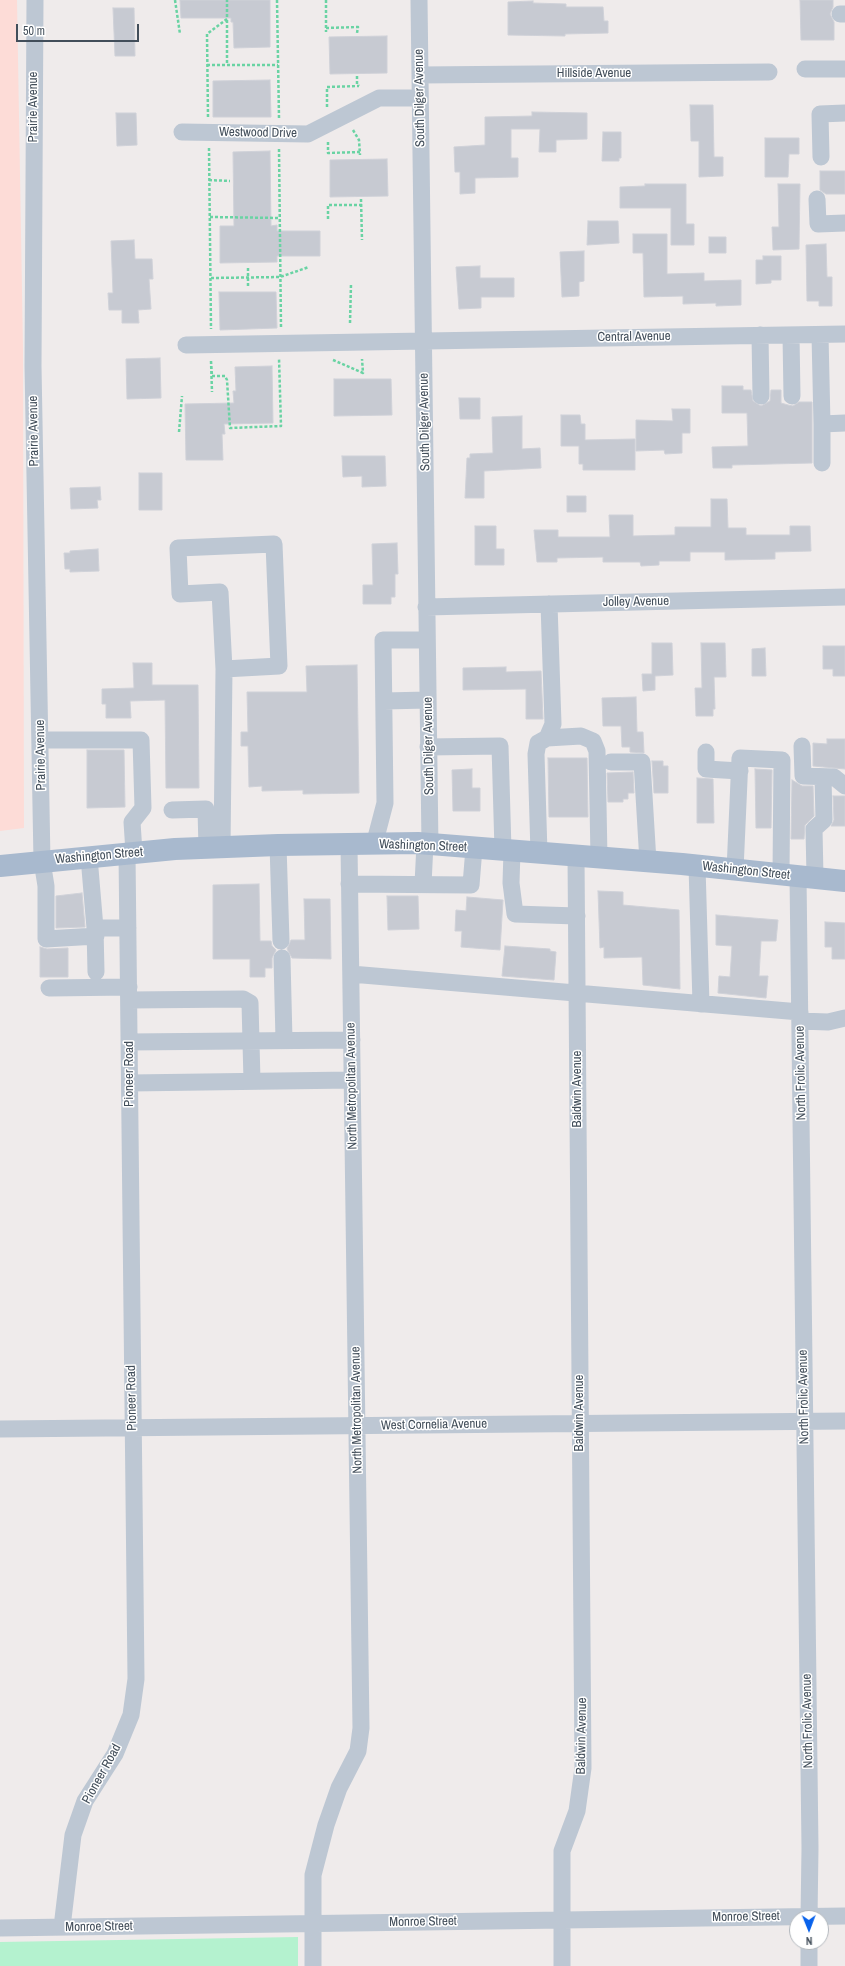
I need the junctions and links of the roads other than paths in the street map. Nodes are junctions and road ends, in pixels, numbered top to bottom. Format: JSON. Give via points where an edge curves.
{"nodes":[{"id":1,"x":35,"y":0,"type":"edge"},
{"id":2,"x":419,"y":0,"type":"edge"},
{"id":3,"x":805,"y":69,"type":"dead end"},
{"id":4,"x":845,"y":69,"type":"edge"},
{"id":5,"x":769,"y":72,"type":"dead end"},
{"id":6,"x":420,"y":75,"type":"junction"},
{"id":7,"x":420,"y":98,"type":"junction"},
{"id":8,"x":845,"y":113,"type":"edge"},
{"id":9,"x":182,"y":132,"type":"dead end"},
{"id":10,"x":821,"y":157,"type":"dead end"},
{"id":11,"x":817,"y":199,"type":"dead end"},
{"id":12,"x":845,"y":223,"type":"edge"},
{"id":13,"x":845,"y":334,"type":"edge"},
{"id":14,"x":760,"y":335,"type":"junction"},
{"id":15,"x":791,"y":335,"type":"junction"},
{"id":16,"x":820,"y":335,"type":"junction"},
{"id":17,"x":424,"y":340,"type":"junction"},
{"id":18,"x":186,"y":345,"type":"dead end"},
{"id":19,"x":761,"y":396,"type":"dead end"},
{"id":20,"x":792,"y":396,"type":"dead end"},
{"id":21,"x":845,"y":423,"type":"edge"},
{"id":22,"x":822,"y":424,"type":"junction"},
{"id":23,"x":822,"y":463,"type":"dead end"},
{"id":24,"x":845,"y":597,"type":"edge"},
{"id":25,"x":549,"y":604,"type":"junction"},
{"id":26,"x":426,"y":607,"type":"junction"},
{"id":27,"x":427,"y":640,"type":"junction"},
{"id":28,"x":224,"y":668,"type":"junction"},
{"id":29,"x":428,"y":700,"type":"junction"},
{"id":30,"x":384,"y":701,"type":"junction"},
{"id":31,"x":547,"y":738,"type":"junction"},
{"id":32,"x":40,"y":740,"type":"junction"},
{"id":33,"x":802,"y":746,"type":"dead end"},
{"id":34,"x":428,"y":747,"type":"junction"},
{"id":35,"x":706,"y":752,"type":"dead end"},
{"id":36,"x":611,"y":762,"type":"dead end"},
{"id":37,"x":740,"y":770,"type":"junction"},
{"id":38,"x":823,"y":777,"type":"junction"},
{"id":39,"x":845,"y":786,"type":"edge"},
{"id":40,"x":172,"y":810,"type":"dead end"},
{"id":41,"x":374,"y":844,"type":"junction"},
{"id":42,"x":427,"y":844,"type":"junction"},
{"id":43,"x":278,"y":845,"type":"junction"},
{"id":44,"x":349,"y":845,"type":"junction"},
{"id":45,"x":214,"y":848,"type":"junction"},
{"id":46,"x":474,"y":848,"type":"junction"},
{"id":47,"x":508,"y":851,"type":"junction"},
{"id":48,"x":131,"y":853,"type":"junction"},
{"id":49,"x":539,"y":853,"type":"junction"},
{"id":50,"x":576,"y":856,"type":"junction"},
{"id":51,"x":89,"y":857,"type":"junction"},
{"id":52,"x":599,"y":858,"type":"junction"},
{"id":53,"x":42,"y":861,"type":"junction"},
{"id":54,"x":648,"y":862,"type":"junction"},
{"id":55,"x":0,"y":866,"type":"edge"},
{"id":56,"x":697,"y":866,"type":"junction"},
{"id":57,"x":735,"y":870,"type":"junction"},
{"id":58,"x":798,"y":876,"type":"junction"},
{"id":59,"x":845,"y":880,"type":"edge"},
{"id":60,"x":349,"y":884,"type":"junction"},
{"id":61,"x":423,"y":884,"type":"junction"},
{"id":62,"x":577,"y":916,"type":"junction"},
{"id":63,"x":128,"y":928,"type":"junction"},
{"id":64,"x":96,"y":932,"type":"junction"},
{"id":65,"x":281,"y":940,"type":"dead end"},
{"id":66,"x":282,"y":958,"type":"dead end"},
{"id":67,"x":96,"y":972,"type":"dead end"},
{"id":68,"x":351,"y":974,"type":"junction"},
{"id":69,"x":49,"y":988,"type":"dead end"},
{"id":70,"x":129,"y":993,"type":"junction"},
{"id":71,"x":577,"y":993,"type":"junction"},
{"id":72,"x":701,"y":1004,"type":"junction"},
{"id":73,"x":800,"y":1017,"type":"junction"},
{"id":74,"x":845,"y":1018,"type":"edge"},
{"id":75,"x":284,"y":1040,"type":"junction"},
{"id":76,"x":352,"y":1040,"type":"junction"},
{"id":77,"x":251,"y":1041,"type":"junction"},
{"id":78,"x":129,"y":1042,"type":"junction"},
{"id":79,"x":352,"y":1080,"type":"junction"},
{"id":80,"x":252,"y":1082,"type":"junction"},
{"id":81,"x":130,"y":1083,"type":"junction"},
{"id":82,"x":805,"y":1421,"type":"junction"},
{"id":83,"x":845,"y":1421,"type":"edge"},
{"id":84,"x":580,"y":1423,"type":"junction"},
{"id":85,"x":357,"y":1425,"type":"junction"},
{"id":86,"x":132,"y":1428,"type":"junction"},
{"id":87,"x":0,"y":1429,"type":"edge"},
{"id":88,"x":809,"y":1910,"type":"edge"},
{"id":89,"x":829,"y":1916,"type":"edge"},
{"id":90,"x":845,"y":1916,"type":"edge"},
{"id":91,"x":789,"y":1917,"type":"edge"},
{"id":92,"x":561,"y":1920,"type":"junction"},
{"id":93,"x":313,"y":1924,"type":"junction"},
{"id":94,"x":62,"y":1927,"type":"junction"},
{"id":95,"x":0,"y":1928,"type":"edge"},
{"id":96,"x":809,"y":1950,"type":"edge"},
{"id":97,"x":313,"y":1966,"type":"edge"},
{"id":98,"x":562,"y":1966,"type":"edge"},
{"id":99,"x":809,"y":1966,"type":"edge"}],
"edges":[{"from":1,"to":32,"type":"street","name":"Prairie Avenue","via":[[33,366]]},
{"from":2,"to":6,"type":"street","name":"South Dilger Avenue"},
{"from":3,"to":4,"type":"street"},
{"from":5,"to":6,"type":"street","name":"Hillside Avenue"},
{"from":6,"to":7,"type":"street","name":"South Dilger Avenue"},
{"from":7,"to":9,"type":"street","name":"Westwood Drive","via":[[379,98],[308,134]]},
{"from":7,"to":17,"type":"street","name":"South Dilger Avenue"},
{"from":8,"to":10,"type":"street","via":[[820,114]]},
{"from":11,"to":12,"type":"street","via":[[818,224]]},
{"from":13,"to":16,"type":"street","name":"Central Avenue"},
{"from":14,"to":15,"type":"street","name":"Central Avenue"},
{"from":14,"to":17,"type":"street","name":"Central Avenue"},
{"from":14,"to":19,"type":"street"},
{"from":15,"to":16,"type":"street","name":"Central Avenue"},
{"from":15,"to":20,"type":"street"},
{"from":16,"to":22,"type":"street"},
{"from":17,"to":18,"type":"street"},
{"from":17,"to":26,"type":"street","name":"South Dilger Avenue"},
{"from":21,"to":22,"type":"street"},
{"from":22,"to":23,"type":"street"},
{"from":24,"to":25,"type":"street","name":"Jolley Avenue"},
{"from":25,"to":26,"type":"street","name":"Jolley Avenue"},
{"from":25,"to":31,"type":"street","via":[[554,724]]},
{"from":26,"to":27,"type":"street","name":"South Dilger Avenue"},
{"from":27,"to":29,"type":"street","name":"South Dilger Avenue"},
{"from":27,"to":30,"type":"street","via":[[383,640]]},
{"from":28,"to":28,"type":"street","via":[[279,666],[274,544],[178,548],[180,594],[220,592]]},
{"from":28,"to":45,"type":"street"},
{"from":29,"to":30,"type":"street"},
{"from":29,"to":34,"type":"street","name":"South Dilger Avenue"},
{"from":30,"to":41,"type":"street","via":[[385,803]]},
{"from":31,"to":49,"type":"street","via":[[538,743],[536,754]]},
{"from":31,"to":52,"type":"street","via":[[581,736],[593,741],[597,752]]},
{"from":32,"to":48,"type":"street","name":"Pioneer Road","via":[[141,740],[142,808],[132,822]]},
{"from":32,"to":53,"type":"street","name":"Prairie Avenue"},
{"from":33,"to":38,"type":"street","via":[[803,776]]},
{"from":34,"to":42,"type":"street","name":"South Dilger Avenue"},
{"from":34,"to":47,"type":"street","via":[[500,746]]},
{"from":35,"to":37,"type":"street","via":[[706,769]]},
{"from":36,"to":54,"type":"street","via":[[642,762]]},
{"from":37,"to":57,"type":"street"},
{"from":37,"to":58,"type":"street","via":[[740,758],[782,760]]},
{"from":38,"to":39,"type":"street","via":[[834,777]]},
{"from":38,"to":58,"type":"street","via":[[824,820],[814,830]]},
{"from":40,"to":45,"type":"street","via":[[206,809]]},
{"from":41,"to":42,"type":"main road","name":"Washington Street"},
{"from":41,"to":44,"type":"main road","name":"Washington Street"},
{"from":42,"to":46,"type":"main road","name":"Washington Street"},
{"from":42,"to":61,"type":"street","name":"South Dilger Avenue"},
{"from":43,"to":44,"type":"main road","name":"Washington Street"},
{"from":43,"to":45,"type":"main road","name":"Washington Street"},
{"from":43,"to":65,"type":"street"},
{"from":44,"to":60,"type":"street","name":"North Metropolitan Avenue"},
{"from":45,"to":48,"type":"main road","name":"Washington Street"},
{"from":46,"to":47,"type":"main road","name":"Washington Street"},
{"from":46,"to":61,"type":"street","via":[[471,885]]},
{"from":47,"to":49,"type":"main road","name":"Washington Street"},
{"from":47,"to":62,"type":"street","via":[[515,914]]},
{"from":48,"to":51,"type":"main road","name":"Washington Street"},
{"from":48,"to":63,"type":"street","name":"Pioneer Road"},
{"from":49,"to":50,"type":"main road","name":"Washington Street"},
{"from":50,"to":52,"type":"main road","name":"Washington Street"},
{"from":50,"to":62,"type":"street","name":"Baldwin Avenue"},
{"from":51,"to":53,"type":"main road","name":"Washington Street"},
{"from":51,"to":64,"type":"street"},
{"from":52,"to":54,"type":"main road","name":"Washington Street"},
{"from":53,"to":55,"type":"main road","name":"Washington Street"},
{"from":53,"to":64,"type":"street","name":"Prairie Avenue","via":[[46,886],[46,939]]},
{"from":54,"to":56,"type":"main road","name":"Washington Street"},
{"from":56,"to":57,"type":"main road","name":"Washington Street"},
{"from":56,"to":72,"type":"street"},
{"from":57,"to":58,"type":"main road","name":"Washington Street"},
{"from":58,"to":59,"type":"main road","name":"Washington Street"},
{"from":58,"to":73,"type":"street","name":"North Frolic Avenue"},
{"from":60,"to":61,"type":"street"},
{"from":60,"to":68,"type":"street","name":"North Metropolitan Avenue"},
{"from":62,"to":71,"type":"street","name":"Baldwin Avenue"},
{"from":63,"to":64,"type":"street"},
{"from":63,"to":70,"type":"street","name":"Pioneer Road"},
{"from":64,"to":67,"type":"street"},
{"from":66,"to":75,"type":"street"},
{"from":68,"to":71,"type":"street"},
{"from":68,"to":76,"type":"street","name":"North Metropolitan Avenue"},
{"from":69,"to":70,"type":"street"},
{"from":70,"to":77,"type":"street","via":[[243,999],[250,1003]]},
{"from":70,"to":78,"type":"street","name":"Pioneer Road"},
{"from":71,"to":72,"type":"street"},
{"from":71,"to":84,"type":"street","name":"Baldwin Avenue"},
{"from":72,"to":73,"type":"street"},
{"from":73,"to":74,"type":"street","via":[[828,1022]]},
{"from":73,"to":82,"type":"street","name":"North Frolic Avenue"},
{"from":75,"to":76,"type":"street"},
{"from":75,"to":77,"type":"street"},
{"from":76,"to":79,"type":"street","name":"North Metropolitan Avenue"},
{"from":77,"to":78,"type":"street"},
{"from":77,"to":80,"type":"street"},
{"from":78,"to":81,"type":"street","name":"Pioneer Road"},
{"from":79,"to":80,"type":"street"},
{"from":79,"to":85,"type":"street","name":"North Metropolitan Avenue"},
{"from":80,"to":81,"type":"street"},
{"from":81,"to":86,"type":"street","name":"Pioneer Road"},
{"from":82,"to":83,"type":"street","name":"West Cornelia Avenue"},
{"from":82,"to":84,"type":"street","name":"West Cornelia Avenue"},
{"from":82,"to":88,"type":"street","name":"North Frolic Avenue"},
{"from":84,"to":85,"type":"street","name":"West Cornelia Avenue"},
{"from":84,"to":92,"type":"street","name":"Baldwin Avenue","via":[[583,1768],[576,1811],[562,1851]]},
{"from":85,"to":86,"type":"street","name":"West Cornelia Avenue"},
{"from":85,"to":93,"type":"street","name":"North Metropolitan Avenue","via":[[361,1728],[358,1751],[339,1788],[313,1876]]},
{"from":86,"to":87,"type":"street","name":"West Cornelia Avenue"},
{"from":86,"to":94,"type":"street","name":"Pioneer Road","via":[[136,1680],[131,1715],[114,1754],[85,1802],[73,1835]]},
{"from":89,"to":90,"type":"street","name":"Monroe Street"},
{"from":91,"to":92,"type":"street","name":"Monroe Street"},
{"from":92,"to":93,"type":"street","name":"Monroe Street"},
{"from":92,"to":98,"type":"street","name":"Baldwin Avenue"},
{"from":93,"to":94,"type":"street","name":"Monroe Street"},
{"from":93,"to":97,"type":"street","name":"North Metropolitan Avenue"},
{"from":94,"to":95,"type":"street","name":"Monroe Street"},
{"from":96,"to":99,"type":"street"}]}
